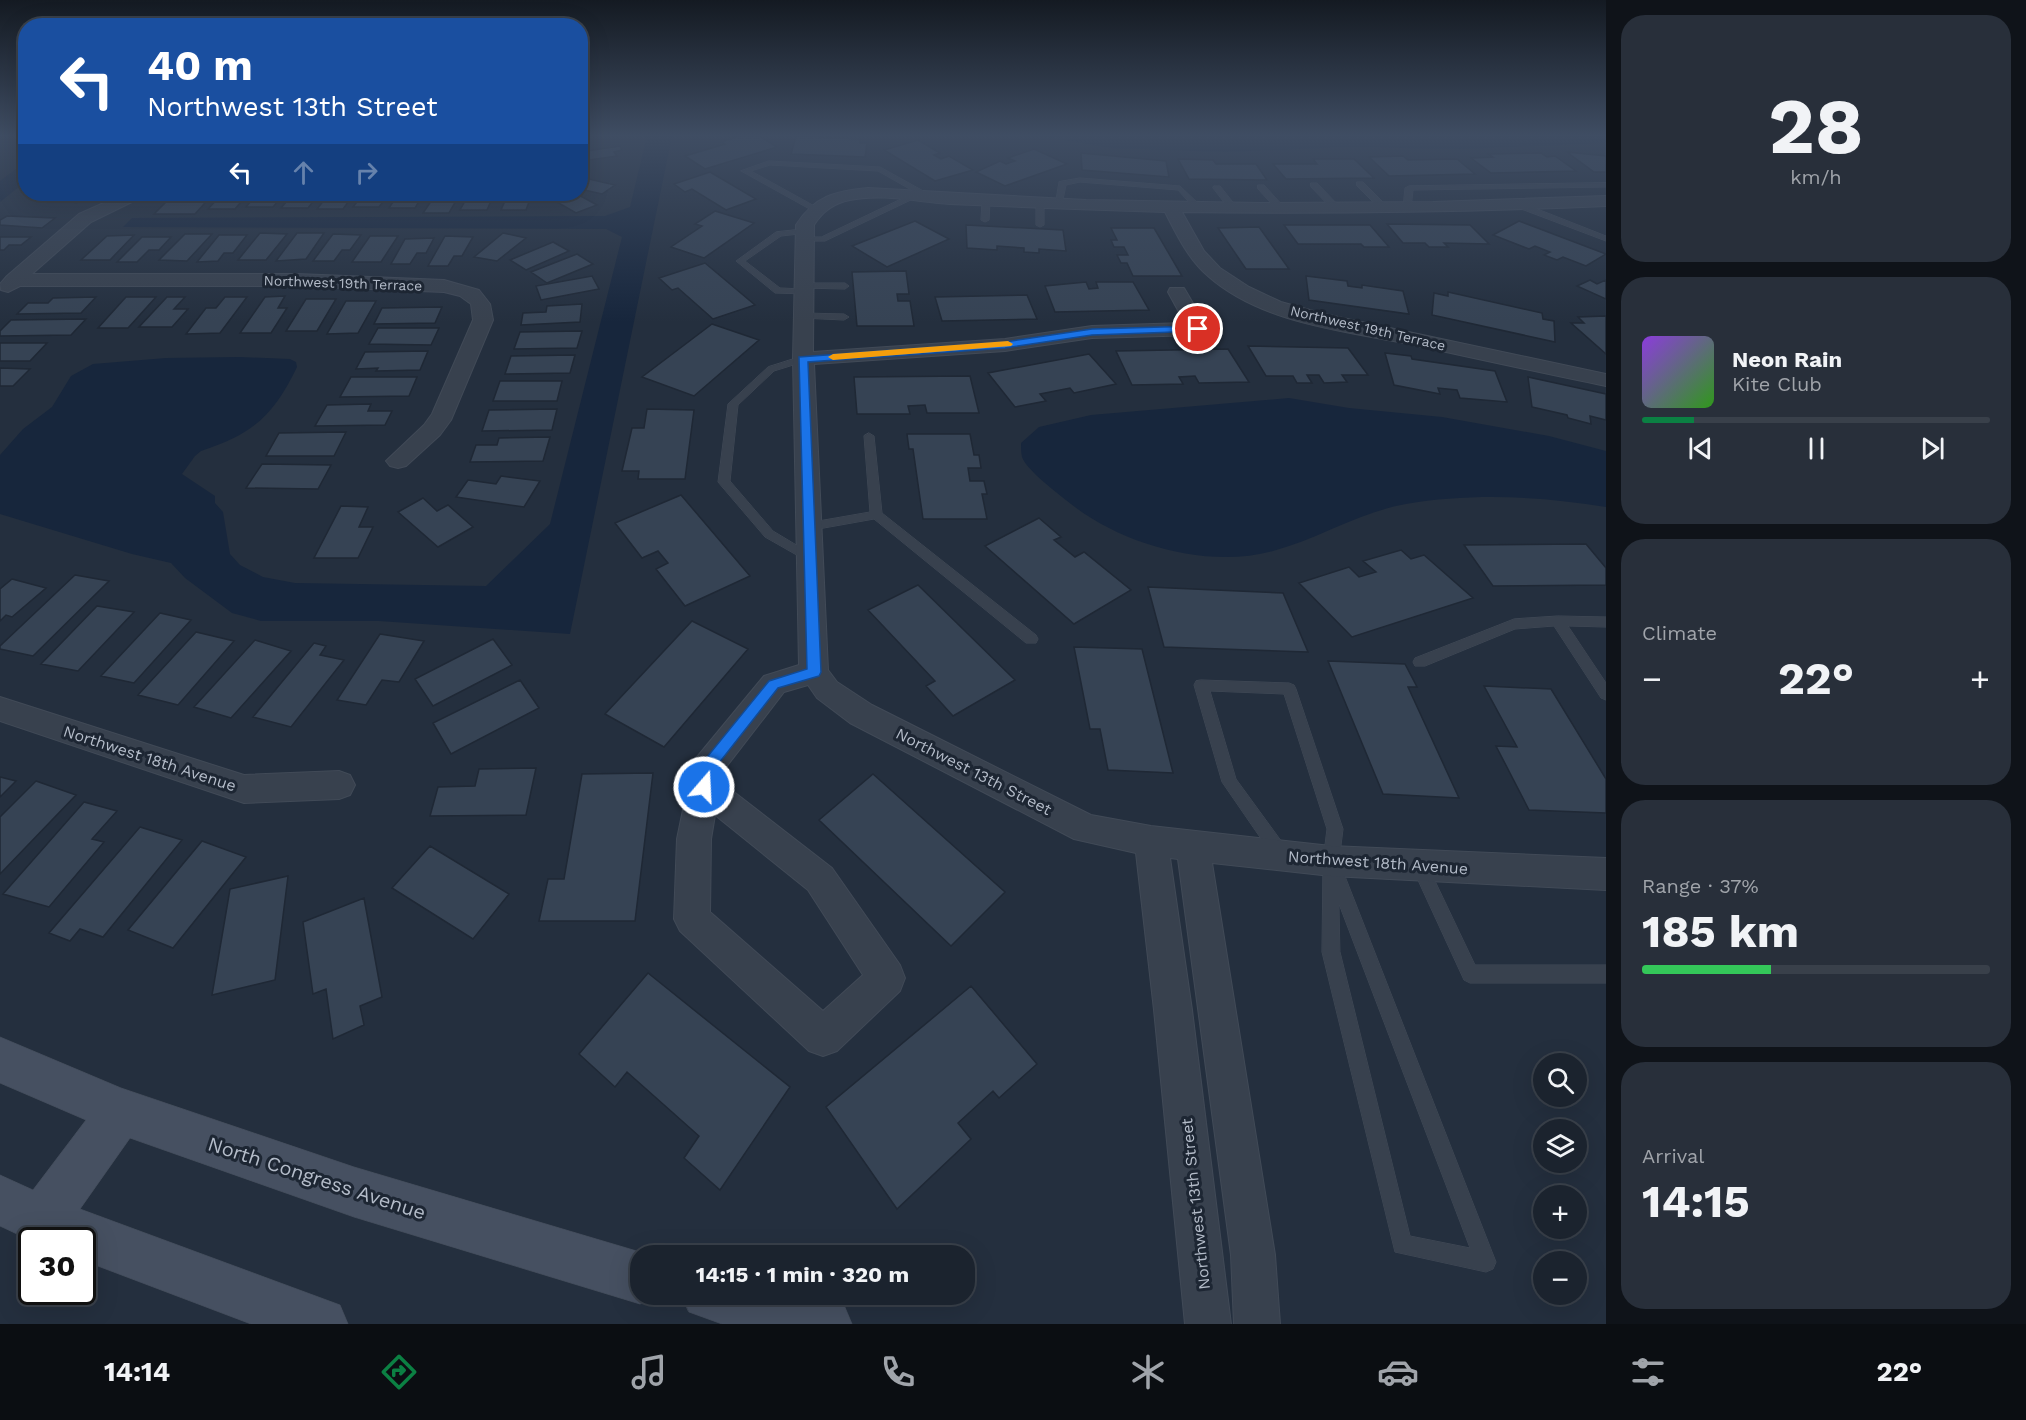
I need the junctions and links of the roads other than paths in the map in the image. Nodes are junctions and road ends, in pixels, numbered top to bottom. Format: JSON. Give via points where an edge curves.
{"nodes":[{"id":1,"x":783,"y":198,"type":"edge"},
{"id":2,"x":861,"y":198,"type":"edge"},
{"id":3,"x":911,"y":198,"type":"edge"},
{"id":4,"x":928,"y":198,"type":"edge"},
{"id":5,"x":932,"y":198,"type":"joint"},
{"id":6,"x":1059,"y":198,"type":"edge"},
{"id":7,"x":1189,"y":198,"type":"edge"},
{"id":8,"x":1225,"y":198,"type":"edge"},
{"id":9,"x":1271,"y":198,"type":"edge"},
{"id":10,"x":1326,"y":198,"type":"edge"},
{"id":11,"x":1374,"y":198,"type":"edge"},
{"id":12,"x":1409,"y":198,"type":"edge"},
{"id":13,"x":117,"y":201,"type":"edge"},
{"id":14,"x":986,"y":201,"type":"junction"},
{"id":15,"x":1606,"y":201,"type":"edge"},
{"id":16,"x":1040,"y":203,"type":"junction"},
{"id":17,"x":1058,"y":204,"type":"junction"},
{"id":18,"x":1519,"y":205,"type":"junction"},
{"id":19,"x":1171,"y":208,"type":"junction"},
{"id":20,"x":1199,"y":208,"type":"junction"},
{"id":21,"x":1233,"y":208,"type":"junction"},
{"id":22,"x":1407,"y":208,"type":"junction"},
{"id":23,"x":1281,"y":209,"type":"junction"},
{"id":24,"x":1337,"y":209,"type":"junction"},
{"id":25,"x":1385,"y":209,"type":"junction"},
{"id":26,"x":815,"y":220,"type":"junction"},
{"id":27,"x":985,"y":220,"type":"dead end"},
{"id":28,"x":1040,"y":225,"type":"dead end"},
{"id":29,"x":1606,"y":238,"type":"edge"},
{"id":30,"x":845,"y":286,"type":"dead end"},
{"id":31,"x":7,"y":287,"type":"edge"},
{"id":32,"x":1177,"y":292,"type":"dead end"},
{"id":33,"x":804,"y":298,"type":"junction"},
{"id":34,"x":844,"y":316,"type":"dead end"},
{"id":35,"x":803,"y":359,"type":"junction"},
{"id":36,"x":1606,"y":380,"type":"edge"},
{"id":37,"x":869,"y":436,"type":"dead end"},
{"id":38,"x":398,"y":460,"type":"dead end"},
{"id":39,"x":876,"y":515,"type":"junction"},
{"id":40,"x":807,"y":527,"type":"junction"},
{"id":41,"x":809,"y":558,"type":"junction"},
{"id":42,"x":1558,"y":621,"type":"junction"},
{"id":43,"x":1606,"y":622,"type":"edge"},
{"id":44,"x":1031,"y":639,"type":"dead end"},
{"id":45,"x":1420,"y":662,"type":"dead end"},
{"id":46,"x":814,"y":672,"type":"junction"},
{"id":47,"x":1606,"y":694,"type":"edge"},
{"id":48,"x":0,"y":709,"type":"edge"},
{"id":49,"x":339,"y":785,"type":"dead end"},
{"id":50,"x":704,"y":787,"type":"junction"},
{"id":51,"x":1151,"y":841,"type":"junction"},
{"id":52,"x":1193,"y":846,"type":"junction"},
{"id":53,"x":1282,"y":855,"type":"junction"},
{"id":54,"x":1331,"y":861,"type":"junction"},
{"id":55,"x":1419,"y":865,"type":"junction"},
{"id":56,"x":1606,"y":874,"type":"edge"},
{"id":57,"x":1606,"y":974,"type":"edge"},
{"id":58,"x":0,"y":1060,"type":"edge"},
{"id":59,"x":121,"y":1111,"type":"junction"},
{"id":60,"x":21,"y":1210,"type":"edge"},
{"id":61,"x":630,"y":1275,"type":"edge"},
{"id":62,"x":750,"y":1305,"type":"edge"},
{"id":63,"x":321,"y":1324,"type":"edge"},
{"id":64,"x":825,"y":1324,"type":"edge"},
{"id":65,"x":1208,"y":1324,"type":"edge"},
{"id":66,"x":1257,"y":1324,"type":"edge"}],
"edges":[{"from":1,"to":26,"type":"lane"},
{"from":2,"to":26,"type":"street"},
{"from":3,"to":26,"type":"lane","via":[[822,238]]},
{"from":4,"to":5,"type":"street"},
{"from":5,"to":14,"type":"street"},
{"from":6,"to":17,"type":"lane"},
{"from":7,"to":20,"type":"lane"},
{"from":8,"to":21,"type":"lane"},
{"from":9,"to":23,"type":"lane"},
{"from":10,"to":24,"type":"lane"},
{"from":11,"to":25,"type":"lane"},
{"from":12,"to":22,"type":"lane"},
{"from":13,"to":31,"type":"street","via":[[71,228]]},
{"from":14,"to":16,"type":"street"},
{"from":14,"to":27,"type":"lane"},
{"from":15,"to":18,"type":"street"},
{"from":16,"to":17,"type":"street"},
{"from":16,"to":28,"type":"lane"},
{"from":17,"to":19,"type":"street"},
{"from":18,"to":22,"type":"street"},
{"from":18,"to":29,"type":"lane"},
{"from":19,"to":20,"type":"street"},
{"from":19,"to":36,"type":"street","name":"Northwest 19th Terrace","via":[[1202,260],[1234,285],[1277,306],[1323,320]]},
{"from":20,"to":21,"type":"street"},
{"from":21,"to":23,"type":"street"},
{"from":22,"to":25,"type":"street"},
{"from":23,"to":24,"type":"street"},
{"from":24,"to":25,"type":"street"},
{"from":26,"to":33,"type":"street"},
{"from":26,"to":33,"type":"lane","via":[[779,234],[740,261],[778,291]]},
{"from":30,"to":33,"type":"lane"},
{"from":31,"to":38,"type":"street","name":"Northwest 19th Terrace","via":[[297,280],[444,286],[467,291],[483,308],[483,320],[443,415]]},
{"from":32,"to":35,"type":"street","via":[[1198,329],[1092,332],[1005,345]]},
{"from":33,"to":34,"type":"lane"},
{"from":33,"to":35,"type":"street"},
{"from":35,"to":40,"type":"street"},
{"from":35,"to":41,"type":"lane","via":[[771,369],[734,404],[724,482],[769,534]]},
{"from":37,"to":39,"type":"lane"},
{"from":39,"to":40,"type":"lane"},
{"from":39,"to":44,"type":"lane"},
{"from":40,"to":41,"type":"street"},
{"from":41,"to":46,"type":"street"},
{"from":42,"to":43,"type":"lane"},
{"from":42,"to":45,"type":"lane","via":[[1514,624]]},
{"from":42,"to":47,"type":"lane"},
{"from":46,"to":50,"type":"street","via":[[774,684],[708,766]]},
{"from":46,"to":51,"type":"street","name":"Northwest 13th Street","via":[[827,690],[861,714],[1076,824]]},
{"from":48,"to":49,"type":"street","name":"Northwest 18th Avenue","via":[[244,789]]},
{"from":50,"to":50,"type":"street","via":[[694,839],[692,919],[823,1036],[887,978],[820,879]]},
{"from":51,"to":52,"type":"street","name":"Northwest 18th Avenue"},
{"from":51,"to":65,"type":"street","name":"Northwest 13th Street"},
{"from":52,"to":53,"type":"street","name":"Northwest 18th Avenue"},
{"from":52,"to":66,"type":"street","via":[[1253,1255]]},
{"from":53,"to":54,"type":"street","name":"Northwest 18th Avenue"},
{"from":53,"to":54,"type":"lane","via":[[1229,782],[1201,685],[1289,689],[1335,830]]},
{"from":54,"to":54,"type":"lane","via":[[1331,952],[1402,1245],[1486,1262]]},
{"from":54,"to":55,"type":"street","name":"Northwest 18th Avenue"},
{"from":55,"to":56,"type":"street","name":"Northwest 18th Avenue"},
{"from":55,"to":57,"type":"lane","via":[[1470,974]]},
{"from":58,"to":59,"type":"main road","name":"North Congress Avenue"},
{"from":59,"to":60,"type":"main road"},
{"from":59,"to":61,"type":"main road","name":"North Congress Avenue","via":[[354,1192]]},
{"from":60,"to":63,"type":"main road"},
{"from":62,"to":64,"type":"main road"}]}
